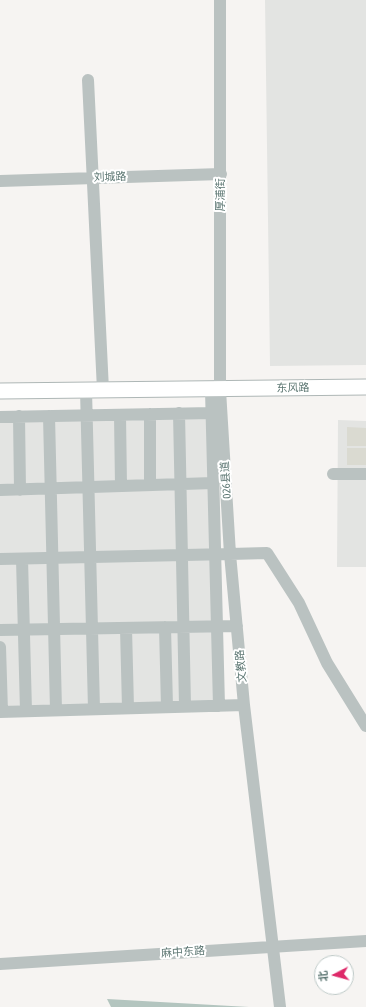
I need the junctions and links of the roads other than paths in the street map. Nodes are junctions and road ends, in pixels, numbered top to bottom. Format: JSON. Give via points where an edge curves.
{"nodes":[{"id":1,"x":220,"y":0,"type":"edge"},
{"id":2,"x":88,"y":80,"type":"dead end"},
{"id":3,"x":221,"y":174,"type":"junction"},
{"id":4,"x":92,"y":178,"type":"junction"},
{"id":5,"x":0,"y":181,"type":"edge"},
{"id":6,"x":366,"y":387,"type":"edge"},
{"id":7,"x":86,"y":390,"type":"junction"},
{"id":8,"x":103,"y":390,"type":"junction"},
{"id":9,"x":216,"y":390,"type":"junction"},
{"id":10,"x":0,"y":391,"type":"edge"},
{"id":11,"x":212,"y":413,"type":"junction"},
{"id":12,"x":120,"y":414,"type":"junction"},
{"id":13,"x":150,"y":414,"type":"junction"},
{"id":14,"x":179,"y":414,"type":"junction"},
{"id":15,"x":87,"y":415,"type":"junction"},
{"id":16,"x":19,"y":416,"type":"junction"},
{"id":17,"x":49,"y":416,"type":"junction"},
{"id":18,"x":0,"y":417,"type":"edge"},
{"id":19,"x":333,"y":474,"type":"dead end"},
{"id":20,"x":366,"y":474,"type":"edge"},
{"id":21,"x":213,"y":483,"type":"junction"},
{"id":22,"x":180,"y":484,"type":"junction"},
{"id":23,"x":150,"y":485,"type":"junction"},
{"id":24,"x":121,"y":486,"type":"junction"},
{"id":25,"x":88,"y":487,"type":"junction"},
{"id":26,"x":50,"y":488,"type":"junction"},
{"id":27,"x":0,"y":490,"type":"edge"},
{"id":28,"x":20,"y":490,"type":"junction"},
{"id":29,"x":215,"y":554,"type":"junction"},
{"id":30,"x":230,"y":554,"type":"junction"},
{"id":31,"x":181,"y":555,"type":"junction"},
{"id":32,"x":90,"y":557,"type":"junction"},
{"id":33,"x":52,"y":558,"type":"junction"},
{"id":34,"x":0,"y":559,"type":"edge"},
{"id":35,"x":22,"y":559,"type":"junction"},
{"id":36,"x":216,"y":626,"type":"junction"},
{"id":37,"x":237,"y":626,"type":"junction"},
{"id":38,"x":165,"y":627,"type":"junction"},
{"id":39,"x":183,"y":627,"type":"junction"},
{"id":40,"x":92,"y":628,"type":"junction"},
{"id":41,"x":126,"y":628,"type":"junction"},
{"id":42,"x":54,"y":629,"type":"junction"},
{"id":43,"x":0,"y":630,"type":"edge"},
{"id":44,"x":24,"y":630,"type":"junction"},
{"id":45,"x":0,"y":647,"type":"edge"},
{"id":46,"x":244,"y":705,"type":"junction"},
{"id":47,"x":184,"y":706,"type":"junction"},
{"id":48,"x":219,"y":706,"type":"junction"},
{"id":49,"x":166,"y":707,"type":"junction"},
{"id":50,"x":128,"y":708,"type":"junction"},
{"id":51,"x":94,"y":709,"type":"junction"},
{"id":52,"x":56,"y":710,"type":"junction"},
{"id":53,"x":26,"y":711,"type":"junction"},
{"id":54,"x":1,"y":712,"type":"edge"},
{"id":55,"x":366,"y":726,"type":"edge"},
{"id":56,"x":366,"y":941,"type":"edge"},
{"id":57,"x":273,"y":947,"type":"junction"},
{"id":58,"x":0,"y":964,"type":"edge"},
{"id":59,"x":280,"y":1007,"type":"edge"}],
"edges":[{"from":1,"to":3,"type":"street","name":"厚浦街"},
{"from":2,"to":4,"type":"street"},
{"from":3,"to":4,"type":"street","name":"刘城路"},
{"from":3,"to":9,"type":"street","name":"厚浦街"},
{"from":4,"to":5,"type":"street","name":"刘城路"},
{"from":4,"to":8,"type":"street"},
{"from":6,"to":9,"type":"main road","name":"东风路"},
{"from":7,"to":8,"type":"main road"},
{"from":7,"to":10,"type":"main road"},
{"from":7,"to":15,"type":"street"},
{"from":8,"to":9,"type":"main road"},
{"from":9,"to":11,"type":"street"},
{"from":9,"to":30,"type":"street","name":"026县道"},
{"from":11,"to":14,"type":"street"},
{"from":11,"to":21,"type":"street"},
{"from":12,"to":13,"type":"street"},
{"from":12,"to":15,"type":"street"},
{"from":12,"to":24,"type":"street"},
{"from":13,"to":14,"type":"street"},
{"from":13,"to":23,"type":"street"},
{"from":14,"to":22,"type":"street"},
{"from":15,"to":17,"type":"street"},
{"from":15,"to":25,"type":"street"},
{"from":16,"to":17,"type":"street"},
{"from":16,"to":18,"type":"street"},
{"from":16,"to":28,"type":"street"},
{"from":17,"to":26,"type":"street"},
{"from":19,"to":20,"type":"street"},
{"from":21,"to":22,"type":"street"},
{"from":21,"to":29,"type":"street"},
{"from":22,"to":23,"type":"street"},
{"from":22,"to":31,"type":"street"},
{"from":23,"to":24,"type":"street"},
{"from":24,"to":25,"type":"street"},
{"from":25,"to":26,"type":"street"},
{"from":25,"to":32,"type":"street"},
{"from":26,"to":28,"type":"street"},
{"from":26,"to":33,"type":"street"},
{"from":27,"to":28,"type":"street"},
{"from":29,"to":30,"type":"street"},
{"from":29,"to":31,"type":"street"},
{"from":29,"to":36,"type":"street"},
{"from":30,"to":37,"type":"street","name":"文教路"},
{"from":30,"to":55,"type":"street","via":[[267,553],[299,603],[327,663]]},
{"from":31,"to":32,"type":"street"},
{"from":31,"to":39,"type":"street"},
{"from":32,"to":33,"type":"street"},
{"from":32,"to":40,"type":"street"},
{"from":33,"to":35,"type":"street"},
{"from":33,"to":42,"type":"street"},
{"from":34,"to":35,"type":"street"},
{"from":35,"to":44,"type":"street"},
{"from":36,"to":37,"type":"street"},
{"from":36,"to":39,"type":"street"},
{"from":36,"to":48,"type":"street"},
{"from":37,"to":46,"type":"street","name":"文教路"},
{"from":38,"to":39,"type":"street"},
{"from":38,"to":41,"type":"street"},
{"from":38,"to":49,"type":"street"},
{"from":39,"to":47,"type":"street"},
{"from":40,"to":41,"type":"street"},
{"from":40,"to":42,"type":"street"},
{"from":40,"to":51,"type":"street"},
{"from":41,"to":50,"type":"street"},
{"from":42,"to":44,"type":"street"},
{"from":42,"to":52,"type":"street"},
{"from":43,"to":44,"type":"street"},
{"from":44,"to":53,"type":"street"},
{"from":45,"to":54,"type":"street"},
{"from":46,"to":48,"type":"street"},
{"from":46,"to":57,"type":"street","name":"文教路"},
{"from":47,"to":48,"type":"street"},
{"from":47,"to":49,"type":"street"},
{"from":49,"to":50,"type":"street"},
{"from":50,"to":51,"type":"street"},
{"from":51,"to":52,"type":"street"},
{"from":52,"to":53,"type":"street"},
{"from":53,"to":54,"type":"street"},
{"from":56,"to":57,"type":"street","name":"麻中东路"},
{"from":57,"to":58,"type":"street","name":"麻中东路"},
{"from":57,"to":59,"type":"street","name":"文教路"}]}
